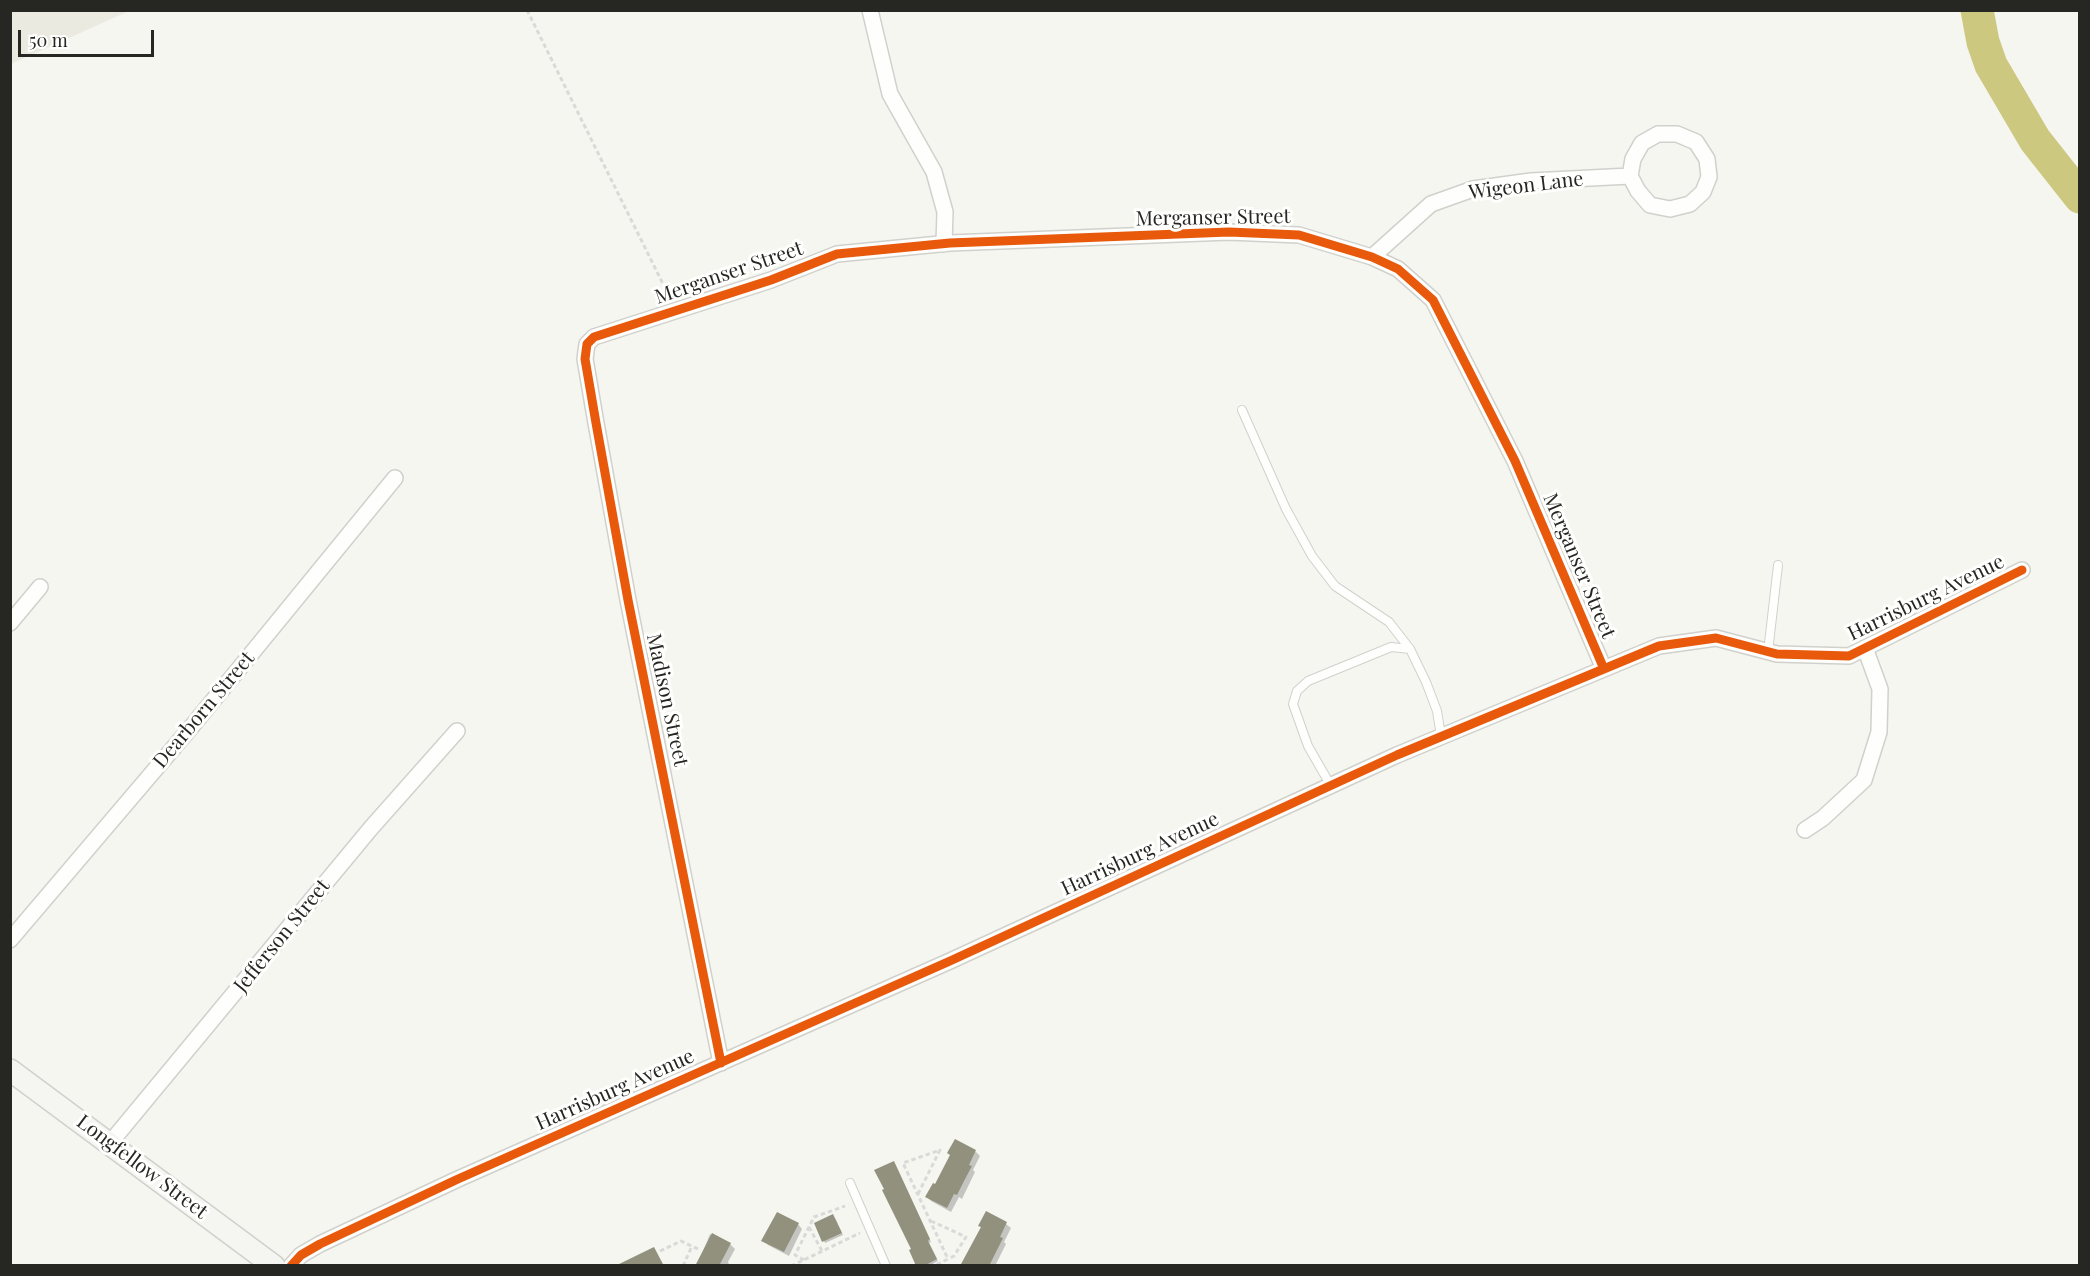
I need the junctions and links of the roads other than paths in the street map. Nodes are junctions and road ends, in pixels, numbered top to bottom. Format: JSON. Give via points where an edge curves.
{"nodes":[{"id":1,"x":870,"y":10,"type":"edge"},
{"id":2,"x":1630,"y":176,"type":"junction"},
{"id":3,"x":944,"y":244,"type":"junction"},
{"id":4,"x":1372,"y":256,"type":"junction"},
{"id":5,"x":586,"y":344,"type":"joint"},
{"id":6,"x":1242,"y":411,"type":"dead end"},
{"id":7,"x":395,"y":478,"type":"dead end"},
{"id":8,"x":1778,"y":565,"type":"dead end"},
{"id":9,"x":2022,"y":570,"type":"dead end"},
{"id":10,"x":40,"y":587,"type":"dead end"},
{"id":11,"x":10,"y":623,"type":"edge"},
{"id":12,"x":1865,"y":648,"type":"junction"},
{"id":13,"x":1410,"y":649,"type":"junction"},
{"id":14,"x":1768,"y":652,"type":"junction"},
{"id":15,"x":1604,"y":669,"type":"junction"},
{"id":16,"x":457,"y":731,"type":"dead end"},
{"id":17,"x":1441,"y":736,"type":"junction"},
{"id":18,"x":1331,"y":786,"type":"junction"},
{"id":19,"x":1805,"y":830,"type":"dead end"},
{"id":20,"x":10,"y":940,"type":"edge"},
{"id":21,"x":721,"y":1063,"type":"junction"},
{"id":22,"x":10,"y":1070,"type":"edge"},
{"id":23,"x":110,"y":1143,"type":"junction"},
{"id":24,"x":849,"y":1184,"type":"dead end"},
{"id":25,"x":274,"y":1266,"type":"edge"},
{"id":26,"x":291,"y":1266,"type":"edge"},
{"id":27,"x":886,"y":1266,"type":"edge"}],
"edges":[{"from":1,"to":3,"type":"street","via":[[890,94],[933,172],[945,212]]},
{"from":2,"to":2,"type":"street","via":[[1650,205],[1670,209],[1690,204],[1703,192],[1709,177],[1707,159],[1696,142],[1677,134],[1658,134],[1642,143]]},
{"from":2,"to":4,"type":"street","name":"Wigeon Lane","via":[[1531,181],[1473,189],[1431,204]]},
{"from":3,"to":4,"type":"street","name":"Merganser Street","via":[[1229,232],[1299,235]]},
{"from":3,"to":5,"type":"street","name":"Merganser Street","via":[[837,254],[771,280],[594,337]]},
{"from":4,"to":15,"type":"street","name":"Merganser Street","via":[[1398,269],[1433,300],[1515,461]]},
{"from":5,"to":21,"type":"street","name":"Madison Street","via":[[585,360],[628,600]]},
{"from":6,"to":13,"type":"lane","via":[[1312,556],[1335,585],[1389,622]]},
{"from":7,"to":20,"type":"street","name":"Dearborn Street"},
{"from":8,"to":14,"type":"lane"},
{"from":9,"to":12,"type":"street","name":"Harrisburg Avenue"},
{"from":10,"to":11,"type":"street"},
{"from":12,"to":14,"type":"street","name":"Harrisburg Avenue","via":[[1849,657]]},
{"from":12,"to":19,"type":"street","name":"Harrisburg Avenue","via":[[1880,689],[1879,732],[1864,780]]},
{"from":13,"to":17,"type":"lane","via":[[1437,711]]},
{"from":13,"to":18,"type":"lane","via":[[1382,650],[1308,681],[1297,691],[1293,704],[1308,746]]},
{"from":14,"to":15,"type":"street","name":"Harrisburg Avenue","via":[[1716,638],[1659,646]]},
{"from":15,"to":17,"type":"street","name":"Harrisburg Avenue"},
{"from":16,"to":23,"type":"street","name":"Jefferson Street","via":[[371,828]]},
{"from":17,"to":18,"type":"street","name":"Harrisburg Avenue"},
{"from":18,"to":21,"type":"street","name":"Harrisburg Avenue"},
{"from":21,"to":26,"type":"street","name":"Harrisburg Avenue","via":[[359,1225],[302,1255]]},
{"from":22,"to":23,"type":"street","name":"Longfellow Street"},
{"from":23,"to":25,"type":"street","name":"Longfellow Street"},
{"from":24,"to":27,"type":"lane"}]}
